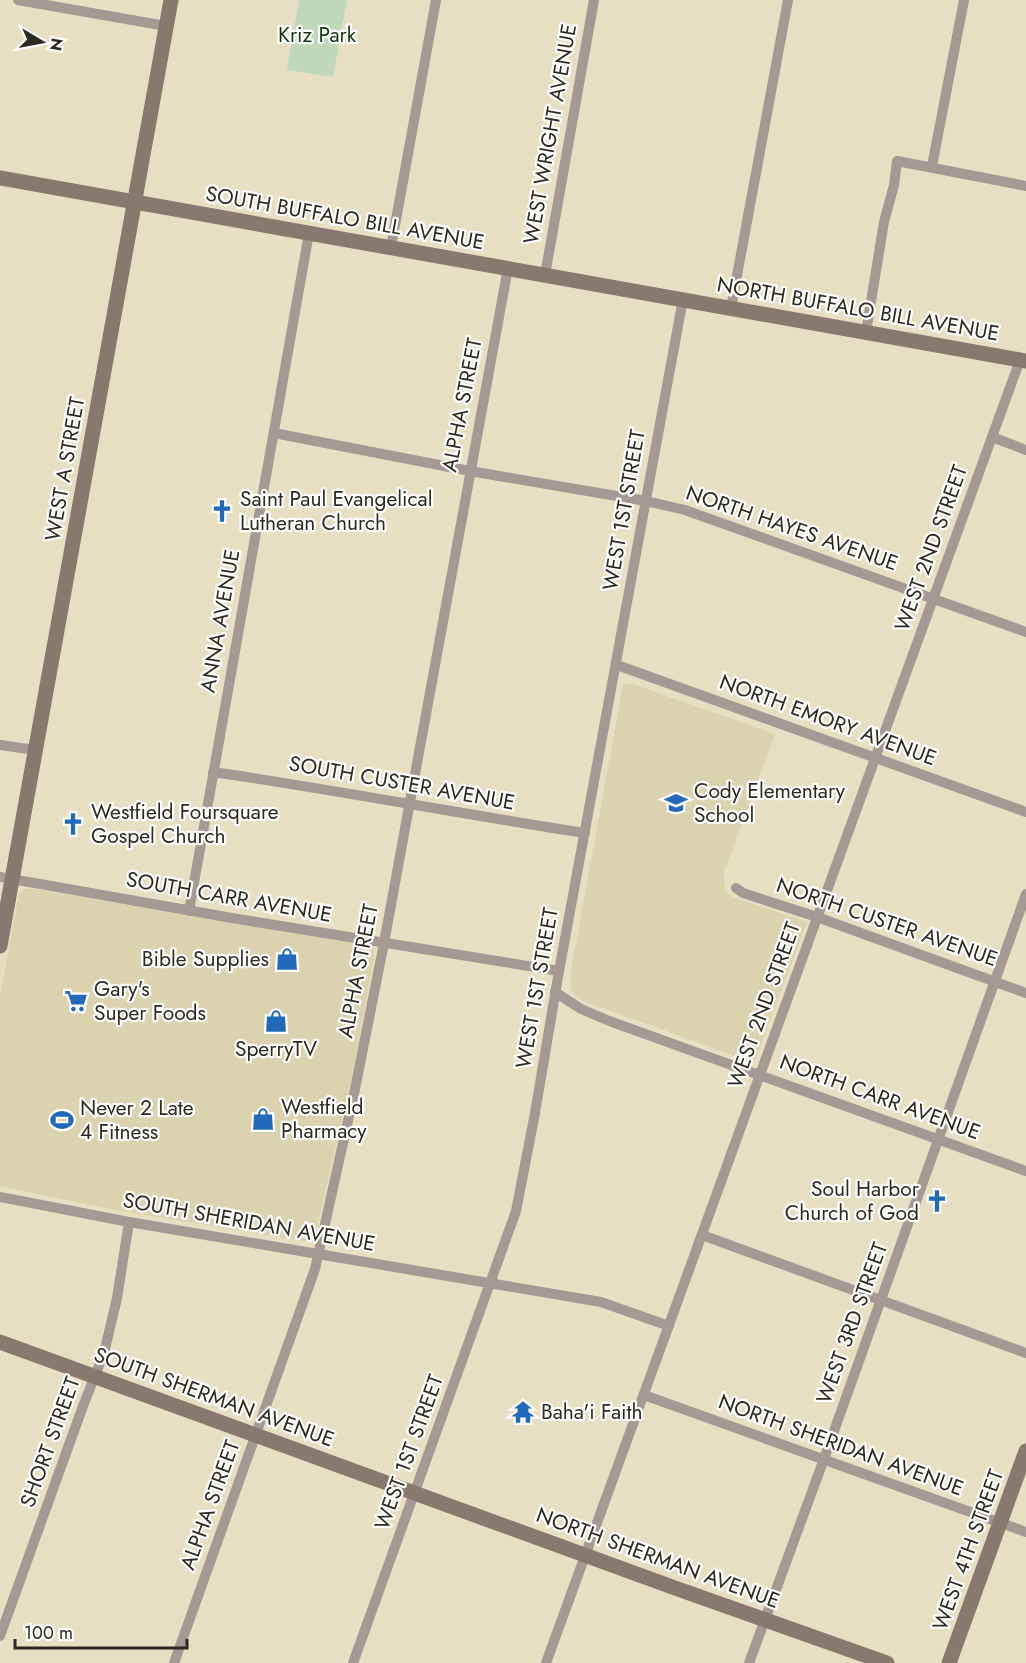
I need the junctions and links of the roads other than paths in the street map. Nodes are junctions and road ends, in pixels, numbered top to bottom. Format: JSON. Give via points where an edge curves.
{"nodes":[{"id":1,"x":18,"y":0,"type":"edge"},
{"id":2,"x":171,"y":0,"type":"edge"},
{"id":3,"x":436,"y":0,"type":"edge"},
{"id":4,"x":594,"y":0,"type":"edge"},
{"id":5,"x":788,"y":0,"type":"edge"},
{"id":6,"x":964,"y":0,"type":"edge"},
{"id":7,"x":166,"y":26,"type":"junction"},
{"id":8,"x":932,"y":166,"type":"junction"},
{"id":9,"x":0,"y":178,"type":"edge"},
{"id":10,"x":1026,"y":186,"type":"edge"},
{"id":11,"x":135,"y":202,"type":"junction"},
{"id":12,"x":309,"y":233,"type":"junction"},
{"id":13,"x":391,"y":247,"type":"junction"},
{"id":14,"x":508,"y":268,"type":"junction"},
{"id":15,"x":545,"y":275,"type":"junction"},
{"id":16,"x":683,"y":299,"type":"junction"},
{"id":17,"x":731,"y":308,"type":"junction"},
{"id":18,"x":866,"y":332,"type":"junction"},
{"id":19,"x":1023,"y":360,"type":"edge"},
{"id":20,"x":274,"y":433,"type":"junction"},
{"id":21,"x":992,"y":438,"type":"junction"},
{"id":22,"x":1026,"y":450,"type":"edge"},
{"id":23,"x":470,"y":471,"type":"junction"},
{"id":24,"x":646,"y":501,"type":"junction"},
{"id":25,"x":933,"y":598,"type":"junction"},
{"id":26,"x":1026,"y":632,"type":"edge"},
{"id":27,"x":616,"y":665,"type":"junction"},
{"id":28,"x":0,"y":745,"type":"edge"},
{"id":29,"x":35,"y":750,"type":"junction"},
{"id":30,"x":875,"y":757,"type":"junction"},
{"id":31,"x":213,"y":772,"type":"junction"},
{"id":32,"x":409,"y":803,"type":"junction"},
{"id":33,"x":1026,"y":812,"type":"edge"},
{"id":34,"x":585,"y":833,"type":"junction"},
{"id":35,"x":6,"y":878,"type":"edge"},
{"id":36,"x":736,"y":888,"type":"dead end"},
{"id":37,"x":1026,"y":894,"type":"edge"},
{"id":38,"x":189,"y":910,"type":"junction"},
{"id":39,"x":817,"y":917,"type":"junction"},
{"id":40,"x":384,"y":943,"type":"junction"},
{"id":41,"x":0,"y":946,"type":"edge"},
{"id":42,"x":559,"y":972,"type":"junction"},
{"id":43,"x":994,"y":981,"type":"junction"},
{"id":44,"x":555,"y":992,"type":"junction"},
{"id":45,"x":1026,"y":993,"type":"edge"},
{"id":46,"x":760,"y":1075,"type":"junction"},
{"id":47,"x":938,"y":1139,"type":"junction"},
{"id":48,"x":1026,"y":1171,"type":"edge"},
{"id":49,"x":0,"y":1197,"type":"edge"},
{"id":50,"x":129,"y":1222,"type":"junction"},
{"id":51,"x":702,"y":1235,"type":"junction"},
{"id":52,"x":319,"y":1254,"type":"junction"},
{"id":53,"x":491,"y":1283,"type":"junction"},
{"id":54,"x":880,"y":1300,"type":"junction"},
{"id":55,"x":669,"y":1326,"type":"junction"},
{"id":56,"x":0,"y":1342,"type":"edge"},
{"id":57,"x":1026,"y":1353,"type":"edge"},
{"id":58,"x":95,"y":1376,"type":"junction"},
{"id":59,"x":644,"y":1395,"type":"junction"},
{"id":60,"x":256,"y":1435,"type":"junction"},
{"id":61,"x":1026,"y":1451,"type":"edge"},
{"id":62,"x":824,"y":1459,"type":"junction"},
{"id":63,"x":414,"y":1492,"type":"junction"},
{"id":64,"x":1000,"y":1523,"type":"junction"},
{"id":65,"x":1026,"y":1532,"type":"edge"},
{"id":66,"x":585,"y":1555,"type":"junction"},
{"id":67,"x":765,"y":1620,"type":"junction"},
{"id":68,"x":0,"y":1636,"type":"edge"},
{"id":69,"x":174,"y":1663,"type":"edge"},
{"id":70,"x":353,"y":1663,"type":"edge"},
{"id":71,"x":546,"y":1663,"type":"edge"},
{"id":72,"x":749,"y":1663,"type":"edge"},
{"id":73,"x":887,"y":1663,"type":"edge"},
{"id":74,"x":949,"y":1663,"type":"edge"}],
"edges":[{"from":1,"to":7,"type":"street"},
{"from":2,"to":7,"type":"street","name":"WEST A STREET"},
{"from":3,"to":13,"type":"street"},
{"from":4,"to":15,"type":"street","name":"WEST WRIGHT AVENUE"},
{"from":5,"to":17,"type":"street"},
{"from":6,"to":8,"type":"street"},
{"from":7,"to":11,"type":"street","name":"WEST A STREET"},
{"from":8,"to":10,"type":"street"},
{"from":8,"to":18,"type":"street","via":[[897,161]]},
{"from":9,"to":11,"type":"street","name":"SOUTH BUFFALO BILL AVENUE"},
{"from":11,"to":12,"type":"street","name":"SOUTH BUFFALO BILL AVENUE"},
{"from":11,"to":29,"type":"street","name":"WEST A STREET"},
{"from":12,"to":13,"type":"street","name":"SOUTH BUFFALO BILL AVENUE"},
{"from":12,"to":20,"type":"street","name":"ANNA AVENUE"},
{"from":13,"to":14,"type":"street","name":"SOUTH BUFFALO BILL AVENUE"},
{"from":14,"to":15,"type":"street","name":"SOUTH BUFFALO BILL AVENUE"},
{"from":14,"to":23,"type":"street","name":"ALPHA STREET"},
{"from":15,"to":16,"type":"street","name":"SOUTH BUFFALO BILL AVENUE"},
{"from":16,"to":17,"type":"street","name":"NORTH BUFFALO BILL AVENUE"},
{"from":16,"to":24,"type":"street","name":"WEST 1ST STREET"},
{"from":17,"to":18,"type":"street","name":"NORTH BUFFALO BILL AVENUE"},
{"from":18,"to":19,"type":"street","name":"NORTH BUFFALO BILL AVENUE"},
{"from":19,"to":21,"type":"street","name":"WEST 2ND STREET"},
{"from":20,"to":23,"type":"street","name":"NORTH HAYES AVENUE"},
{"from":20,"to":31,"type":"street","name":"ANNA AVENUE"},
{"from":21,"to":22,"type":"street"},
{"from":21,"to":25,"type":"street","name":"WEST 2ND STREET"},
{"from":23,"to":24,"type":"street","name":"NORTH HAYES AVENUE"},
{"from":23,"to":32,"type":"street","name":"ALPHA STREET"},
{"from":24,"to":25,"type":"street","name":"NORTH HAYES AVENUE","via":[[686,510]]},
{"from":24,"to":27,"type":"street","name":"WEST 1ST STREET"},
{"from":25,"to":26,"type":"street","name":"NORTH HAYES AVENUE"},
{"from":25,"to":30,"type":"street","name":"WEST 2ND STREET"},
{"from":27,"to":30,"type":"street","name":"NORTH EMORY AVENUE"},
{"from":27,"to":34,"type":"street","name":"WEST 1ST STREET"},
{"from":28,"to":29,"type":"street"},
{"from":29,"to":35,"type":"street","name":"WEST A STREET"},
{"from":30,"to":33,"type":"street","name":"NORTH EMORY AVENUE"},
{"from":30,"to":39,"type":"street","name":"WEST 2ND STREET"},
{"from":31,"to":32,"type":"street","name":"SOUTH CUSTER AVENUE"},
{"from":31,"to":38,"type":"street","name":"ANNA AVENUE"},
{"from":32,"to":34,"type":"street","name":"SOUTH CUSTER AVENUE"},
{"from":32,"to":40,"type":"street","name":"ALPHA STREET"},
{"from":34,"to":42,"type":"street","name":"WEST 1ST STREET"},
{"from":35,"to":38,"type":"street","name":"SOUTH CARR AVENUE"},
{"from":35,"to":41,"type":"street","name":"WEST A STREET"},
{"from":36,"to":39,"type":"street","name":"NORTH CUSTER AVENUE"},
{"from":37,"to":43,"type":"street","name":"WEST 3RD STREET"},
{"from":38,"to":40,"type":"street","name":"SOUTH CARR AVENUE"},
{"from":39,"to":43,"type":"street","name":"NORTH CUSTER AVENUE"},
{"from":39,"to":46,"type":"street","name":"WEST 2ND STREET"},
{"from":40,"to":42,"type":"street","name":"SOUTH CARR AVENUE"},
{"from":40,"to":52,"type":"street","name":"ALPHA STREET"},
{"from":42,"to":44,"type":"street","name":"WEST 1ST STREET"},
{"from":43,"to":45,"type":"street","name":"NORTH CUSTER AVENUE"},
{"from":43,"to":47,"type":"street","name":"WEST 3RD STREET"},
{"from":44,"to":46,"type":"street","name":"NORTH CARR AVENUE","via":[[612,1022]]},
{"from":44,"to":53,"type":"street","name":"WEST 1ST STREET","via":[[516,1211]]},
{"from":46,"to":47,"type":"street","name":"NORTH CARR AVENUE"},
{"from":46,"to":51,"type":"street","name":"WEST 2ND STREET"},
{"from":47,"to":48,"type":"street","name":"NORTH CARR AVENUE"},
{"from":47,"to":54,"type":"street","name":"WEST 3RD STREET"},
{"from":49,"to":50,"type":"street","name":"SOUTH SHERIDAN AVENUE"},
{"from":50,"to":52,"type":"street","name":"SOUTH SHERIDAN AVENUE"},
{"from":50,"to":58,"type":"street","name":"SHORT STREET","via":[[114,1309]]},
{"from":51,"to":54,"type":"street"},
{"from":51,"to":55,"type":"street","name":"WEST 2ND STREET"},
{"from":52,"to":53,"type":"street","name":"SOUTH SHERIDAN AVENUE"},
{"from":52,"to":60,"type":"street","name":"ALPHA STREET"},
{"from":53,"to":55,"type":"street","via":[[601,1302]]},
{"from":53,"to":63,"type":"street","name":"WEST 1ST STREET"},
{"from":54,"to":57,"type":"street"},
{"from":54,"to":62,"type":"street","name":"WEST 3RD STREET"},
{"from":55,"to":59,"type":"street","name":"WEST 2ND STREET"},
{"from":56,"to":58,"type":"street","name":"SOUTH SHERMAN AVENUE"},
{"from":58,"to":60,"type":"street","name":"SOUTH SHERMAN AVENUE"},
{"from":58,"to":68,"type":"street","name":"SHORT STREET"},
{"from":59,"to":62,"type":"street","name":"NORTH SHERIDAN AVENUE"},
{"from":59,"to":66,"type":"street","name":"WEST 2ND STREET"},
{"from":60,"to":63,"type":"street","name":"SOUTH SHERMAN AVENUE"},
{"from":60,"to":69,"type":"street","name":"ALPHA STREET"},
{"from":61,"to":64,"type":"street","name":"WEST 4TH STREET"},
{"from":62,"to":64,"type":"street","name":"NORTH SHERIDAN AVENUE"},
{"from":62,"to":67,"type":"street","name":"WEST 3RD STREET"},
{"from":63,"to":66,"type":"street","name":"NORTH SHERMAN AVENUE"},
{"from":63,"to":70,"type":"street","name":"WEST 1ST STREET"},
{"from":64,"to":65,"type":"street","name":"NORTH SHERIDAN AVENUE"},
{"from":64,"to":74,"type":"street","name":"WEST 4TH STREET"},
{"from":66,"to":67,"type":"street","name":"NORTH SHERMAN AVENUE"},
{"from":66,"to":71,"type":"street","name":"WEST 2ND STREET"},
{"from":67,"to":72,"type":"street","name":"WEST 3RD STREET"},
{"from":67,"to":73,"type":"street","name":"NORTH SHERMAN AVENUE"}]}
